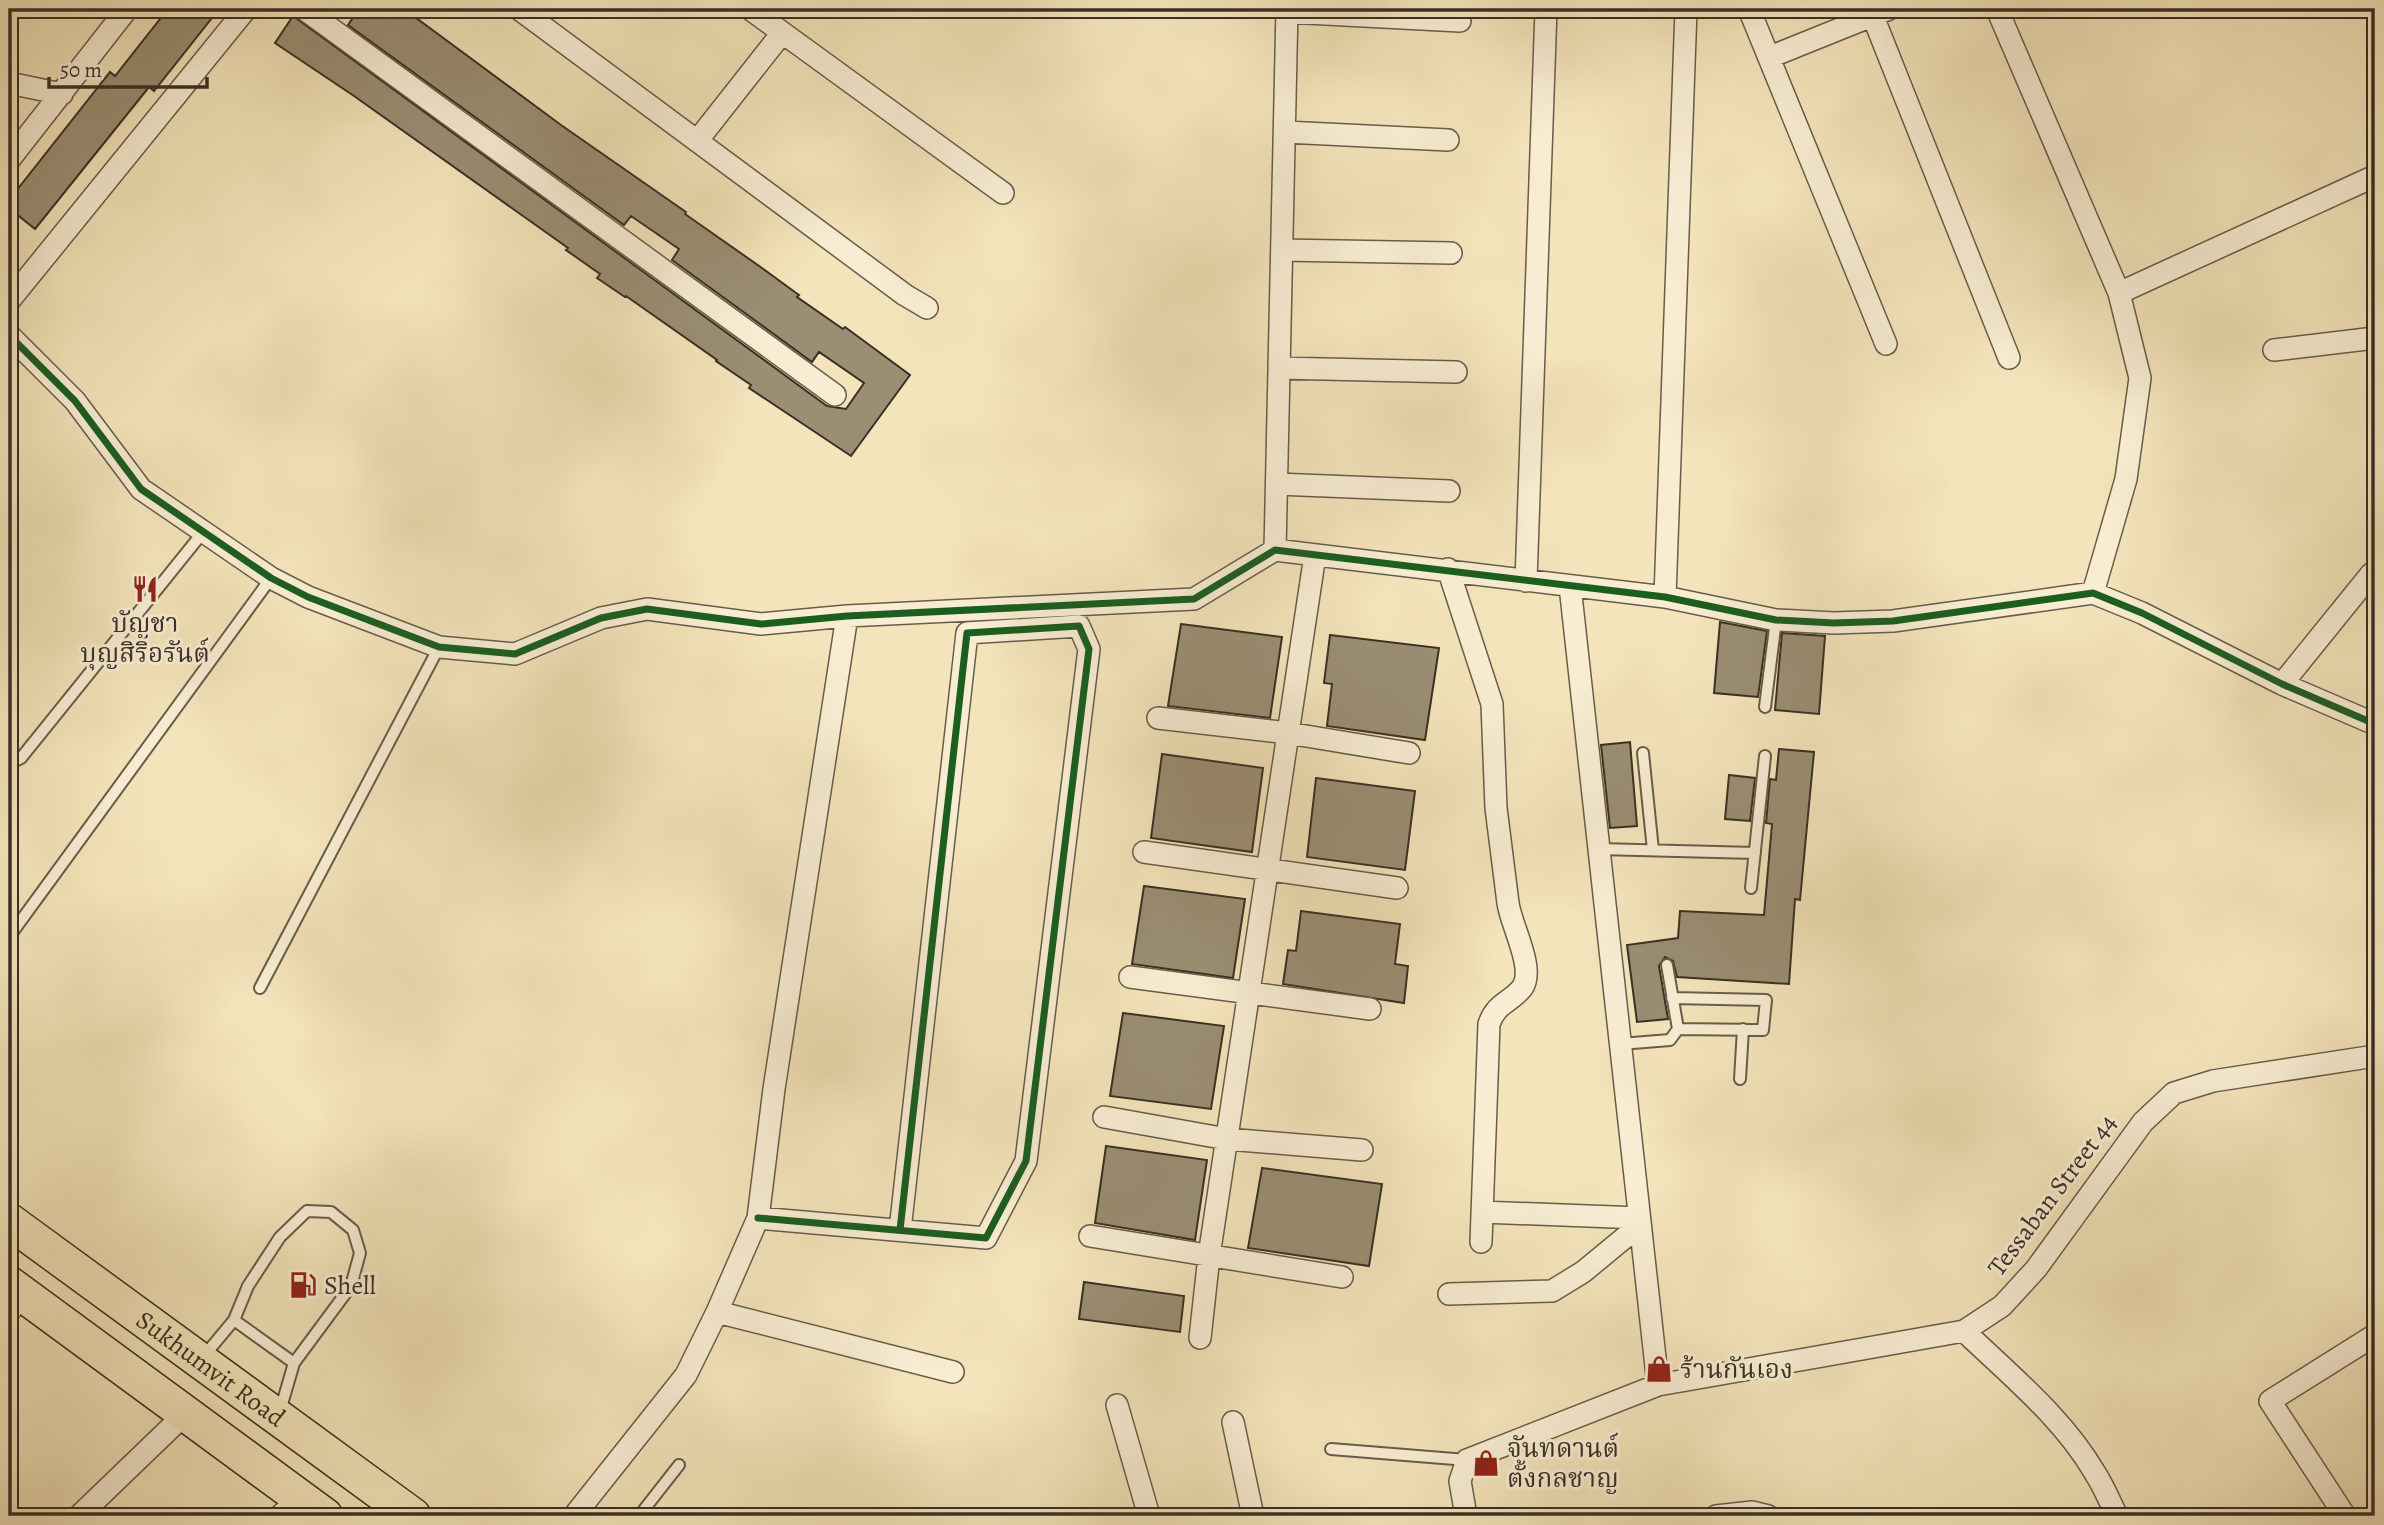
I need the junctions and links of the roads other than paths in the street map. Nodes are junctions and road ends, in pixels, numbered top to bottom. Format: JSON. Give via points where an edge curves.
{"nodes":[{"id":1,"x":127,"y":9,"type":"edge"},
{"id":2,"x":246,"y":9,"type":"edge"},
{"id":3,"x":304,"y":9,"type":"edge"},
{"id":4,"x":519,"y":9,"type":"edge"},
{"id":5,"x":750,"y":9,"type":"edge"},
{"id":6,"x":1546,"y":9,"type":"edge"},
{"id":7,"x":1686,"y":9,"type":"edge"},
{"id":8,"x":1749,"y":9,"type":"edge"},
{"id":9,"x":1997,"y":9,"type":"edge"},
{"id":10,"x":1287,"y":10,"type":"edge"},
{"id":11,"x":1878,"y":11,"type":"edge"},
{"id":12,"x":1460,"y":21,"type":"dead end"},
{"id":13,"x":782,"y":33,"type":"junction"},
{"id":14,"x":1770,"y":57,"type":"junction"},
{"id":15,"x":9,"y":83,"type":"edge"},
{"id":16,"x":62,"y":94,"type":"junction"},
{"id":17,"x":1285,"y":132,"type":"junction"},
{"id":18,"x":1448,"y":140,"type":"dead end"},
{"id":19,"x":697,"y":141,"type":"junction"},
{"id":20,"x":9,"y":160,"type":"edge"},
{"id":21,"x":2375,"y":176,"type":"edge"},
{"id":22,"x":1003,"y":193,"type":"dead end"},
{"id":23,"x":1282,"y":250,"type":"junction"},
{"id":24,"x":1451,"y":253,"type":"dead end"},
{"id":25,"x":2119,"y":293,"type":"junction"},
{"id":26,"x":9,"y":301,"type":"edge"},
{"id":27,"x":927,"y":309,"type":"dead end"},
{"id":28,"x":9,"y":335,"type":"edge"},
{"id":29,"x":2375,"y":338,"type":"edge"},
{"id":30,"x":1886,"y":344,"type":"dead end"},
{"id":31,"x":2274,"y":350,"type":"dead end"},
{"id":32,"x":2009,"y":358,"type":"dead end"},
{"id":33,"x":1279,"y":368,"type":"junction"},
{"id":34,"x":1457,"y":372,"type":"dead end"},
{"id":35,"x":835,"y":395,"type":"dead end"},
{"id":36,"x":1277,"y":484,"type":"junction"},
{"id":37,"x":1449,"y":491,"type":"dead end"},
{"id":38,"x":205,"y":531,"type":"junction"},
{"id":39,"x":1275,"y":550,"type":"junction"},
{"id":40,"x":1315,"y":555,"type":"junction"},
{"id":41,"x":1447,"y":569,"type":"junction"},
{"id":42,"x":2371,"y":575,"type":"dead end"},
{"id":43,"x":271,"y":578,"type":"junction"},
{"id":44,"x":1526,"y":580,"type":"junction"},
{"id":45,"x":1570,"y":586,"type":"junction"},
{"id":46,"x":2093,"y":593,"type":"junction"},
{"id":47,"x":1665,"y":597,"type":"junction"},
{"id":48,"x":847,"y":616,"type":"junction"},
{"id":49,"x":1776,"y":620,"type":"junction"},
{"id":50,"x":439,"y":647,"type":"junction"},
{"id":51,"x":2282,"y":684,"type":"junction"},
{"id":52,"x":1765,"y":708,"type":"dead end"},
{"id":53,"x":1158,"y":718,"type":"dead end"},
{"id":54,"x":2375,"y":724,"type":"edge"},
{"id":55,"x":1288,"y":733,"type":"junction"},
{"id":56,"x":1409,"y":753,"type":"dead end"},
{"id":57,"x":1643,"y":753,"type":"dead end"},
{"id":58,"x":1765,"y":756,"type":"dead end"},
{"id":59,"x":9,"y":764,"type":"edge"},
{"id":60,"x":1599,"y":849,"type":"junction"},
{"id":61,"x":1653,"y":850,"type":"junction"},
{"id":62,"x":1144,"y":852,"type":"dead end"},
{"id":63,"x":1755,"y":853,"type":"junction"},
{"id":64,"x":1267,"y":871,"type":"junction"},
{"id":65,"x":1396,"y":888,"type":"dead end"},
{"id":66,"x":1751,"y":888,"type":"dead end"},
{"id":67,"x":9,"y":937,"type":"edge"},
{"id":68,"x":1667,"y":965,"type":"dead end"},
{"id":69,"x":1130,"y":977,"type":"dead end"},
{"id":70,"x":260,"y":988,"type":"dead end"},
{"id":71,"x":1249,"y":993,"type":"junction"},
{"id":72,"x":1672,"y":998,"type":"junction"},
{"id":73,"x":1370,"y":1009,"type":"dead end"},
{"id":74,"x":1678,"y":1029,"type":"junction"},
{"id":75,"x":1743,"y":1029,"type":"junction"},
{"id":76,"x":1620,"y":1044,"type":"junction"},
{"id":77,"x":2374,"y":1062,"type":"edge"},
{"id":78,"x":1740,"y":1079,"type":"dead end"},
{"id":79,"x":1104,"y":1117,"type":"dead end"},
{"id":80,"x":1227,"y":1139,"type":"junction"},
{"id":81,"x":1362,"y":1150,"type":"dead end"},
{"id":82,"x":1482,"y":1212,"type":"junction"},
{"id":83,"x":758,"y":1218,"type":"junction"},
{"id":84,"x":9,"y":1221,"type":"edge"},
{"id":85,"x":1639,"y":1222,"type":"junction"},
{"id":86,"x":900,"y":1230,"type":"junction"},
{"id":87,"x":1090,"y":1236,"type":"dead end"},
{"id":88,"x":1481,"y":1242,"type":"dead end"},
{"id":89,"x":1209,"y":1256,"type":"junction"},
{"id":90,"x":1342,"y":1277,"type":"dead end"},
{"id":91,"x":1449,"y":1294,"type":"dead end"},
{"id":92,"x":13,"y":1297,"type":"edge"},
{"id":93,"x":717,"y":1312,"type":"junction"},
{"id":94,"x":234,"y":1320,"type":"junction"},
{"id":95,"x":1964,"y":1331,"type":"junction"},
{"id":96,"x":2375,"y":1335,"type":"edge"},
{"id":97,"x":1200,"y":1338,"type":"dead end"},
{"id":98,"x":200,"y":1360,"type":"junction"},
{"id":99,"x":294,"y":1363,"type":"junction"},
{"id":100,"x":953,"y":1372,"type":"dead end"},
{"id":101,"x":1658,"y":1385,"type":"junction"},
{"id":102,"x":1117,"y":1405,"type":"dead end"},
{"id":103,"x":185,"y":1413,"type":"junction"},
{"id":104,"x":278,"y":1418,"type":"junction"},
{"id":105,"x":1234,"y":1422,"type":"dead end"},
{"id":106,"x":1331,"y":1449,"type":"dead end"},
{"id":107,"x":1467,"y":1460,"type":"junction"},
{"id":108,"x":679,"y":1465,"type":"dead end"},
{"id":109,"x":302,"y":1510,"type":"edge"},
{"id":110,"x":79,"y":1516,"type":"edge"},
{"id":111,"x":413,"y":1516,"type":"edge"},
{"id":112,"x":574,"y":1516,"type":"edge"},
{"id":113,"x":639,"y":1516,"type":"edge"},
{"id":114,"x":1149,"y":1516,"type":"edge"},
{"id":115,"x":1253,"y":1516,"type":"edge"},
{"id":116,"x":1466,"y":1516,"type":"edge"},
{"id":117,"x":1716,"y":1516,"type":"edge"},
{"id":118,"x":1768,"y":1516,"type":"edge"},
{"id":119,"x":2117,"y":1516,"type":"edge"},
{"id":120,"x":2345,"y":1516,"type":"edge"}],
"edges":[{"from":1,"to":16,"type":"street"},
{"from":2,"to":26,"type":"street"},
{"from":3,"to":35,"type":"street"},
{"from":4,"to":19,"type":"street"},
{"from":5,"to":13,"type":"street"},
{"from":6,"to":44,"type":"street"},
{"from":7,"to":47,"type":"street"},
{"from":8,"to":14,"type":"street"},
{"from":9,"to":25,"type":"street"},
{"from":10,"to":12,"type":"street"},
{"from":10,"to":17,"type":"street"},
{"from":11,"to":14,"type":"street"},
{"from":11,"to":32,"type":"street"},
{"from":13,"to":19,"type":"street"},
{"from":13,"to":22,"type":"street"},
{"from":14,"to":30,"type":"street"},
{"from":15,"to":16,"type":"street"},
{"from":16,"to":20,"type":"street"},
{"from":17,"to":18,"type":"street"},
{"from":17,"to":23,"type":"street"},
{"from":19,"to":27,"type":"street"},
{"from":21,"to":25,"type":"street"},
{"from":23,"to":24,"type":"street"},
{"from":23,"to":33,"type":"street"},
{"from":25,"to":46,"type":"street","via":[[2140,378],[2126,479]]},
{"from":28,"to":38,"type":"street","via":[[75,401],[141,489]]},
{"from":29,"to":31,"type":"street"},
{"from":33,"to":34,"type":"street"},
{"from":33,"to":36,"type":"street"},
{"from":36,"to":37,"type":"street"},
{"from":36,"to":39,"type":"street"},
{"from":38,"to":43,"type":"street"},
{"from":38,"to":59,"type":"lane","via":[[21,758]]},
{"from":39,"to":40,"type":"street"},
{"from":39,"to":48,"type":"street","via":[[1194,599]]},
{"from":40,"to":41,"type":"street"},
{"from":40,"to":55,"type":"street"},
{"from":41,"to":44,"type":"street"},
{"from":41,"to":82,"type":"street","via":[[1492,704],[1496,808],[1508,904],[1527,979],[1521,990],[1493,1012],[1489,1024]]},
{"from":42,"to":51,"type":"street"},
{"from":43,"to":50,"type":"street","via":[[308,597]]},
{"from":43,"to":67,"type":"lane"},
{"from":44,"to":45,"type":"street"},
{"from":45,"to":47,"type":"street"},
{"from":45,"to":60,"type":"street"},
{"from":46,"to":49,"type":"street","via":[[1893,621],[1834,624]]},
{"from":46,"to":51,"type":"street"},
{"from":47,"to":49,"type":"street"},
{"from":48,"to":50,"type":"street","via":[[761,624],[647,609],[601,618],[515,654]]},
{"from":48,"to":83,"type":"street"},
{"from":49,"to":52,"type":"lane"},
{"from":50,"to":70,"type":"lane"},
{"from":51,"to":54,"type":"street"},
{"from":53,"to":55,"type":"street"},
{"from":55,"to":56,"type":"street"},
{"from":55,"to":64,"type":"street"},
{"from":57,"to":61,"type":"lane"},
{"from":58,"to":63,"type":"lane"},
{"from":60,"to":61,"type":"lane"},
{"from":60,"to":76,"type":"street"},
{"from":61,"to":63,"type":"lane"},
{"from":62,"to":64,"type":"street"},
{"from":63,"to":66,"type":"lane"},
{"from":64,"to":65,"type":"street"},
{"from":64,"to":71,"type":"street"},
{"from":68,"to":72,"type":"lane"},
{"from":69,"to":71,"type":"street"},
{"from":71,"to":73,"type":"street"},
{"from":71,"to":80,"type":"street"},
{"from":72,"to":74,"type":"lane"},
{"from":72,"to":75,"type":"lane","via":[[1766,1000],[1763,1030]]},
{"from":74,"to":75,"type":"lane"},
{"from":74,"to":76,"type":"lane","via":[[1670,1040]]},
{"from":75,"to":78,"type":"lane"},
{"from":76,"to":85,"type":"street"},
{"from":77,"to":95,"type":"street","name":"Tessaban Street 44","via":[[2213,1081],[2174,1093],[2143,1122],[2036,1269],[2002,1306]]},
{"from":79,"to":80,"type":"street"},
{"from":80,"to":81,"type":"street"},
{"from":80,"to":89,"type":"street"},
{"from":82,"to":85,"type":"street"},
{"from":82,"to":88,"type":"street"},
{"from":83,"to":86,"type":"street"},
{"from":83,"to":93,"type":"street"},
{"from":84,"to":98,"type":"highway","name":"Sukhumvit Road"},
{"from":85,"to":91,"type":"street","via":[[1583,1272],[1552,1291]]},
{"from":85,"to":101,"type":"street"},
{"from":86,"to":86,"type":"street","via":[[986,1238],[1026,1161],[1088,649],[1079,626],[967,633]]},
{"from":87,"to":89,"type":"street"},
{"from":89,"to":90,"type":"street"},
{"from":89,"to":97,"type":"street"},
{"from":92,"to":103,"type":"highway","name":"Sukhumvit Road"},
{"from":93,"to":100,"type":"street"},
{"from":93,"to":112,"type":"street","via":[[686,1375]]},
{"from":94,"to":98,"type":"lane"},
{"from":94,"to":99,"type":"lane"},
{"from":94,"to":99,"type":"lane","via":[[248,1286],[280,1237],[307,1211],[331,1212],[354,1230],[360,1252],[351,1286]]},
{"from":95,"to":101,"type":"street","name":"Tessaban Street 44"},
{"from":95,"to":119,"type":"street","via":[[2071,1439],[2095,1472]]},
{"from":96,"to":120,"type":"street","via":[[2270,1401]]},
{"from":98,"to":104,"type":"highway","name":"Sukhumvit Road"},
{"from":99,"to":104,"type":"lane"},
{"from":101,"to":107,"type":"street","name":"Tessaban Street 44"},
{"from":102,"to":114,"type":"street"},
{"from":103,"to":109,"type":"highway","name":"Sukhumvit Road"},
{"from":103,"to":110,"type":"street"},
{"from":104,"to":111,"type":"highway","name":"Sukhumvit Road"},
{"from":105,"to":115,"type":"street"},
{"from":106,"to":107,"type":"lane"},
{"from":107,"to":116,"type":"street","via":[[1460,1481]]},
{"from":108,"to":113,"type":"lane"},
{"from":117,"to":118,"type":"street","via":[[1752,1512]]}]}
